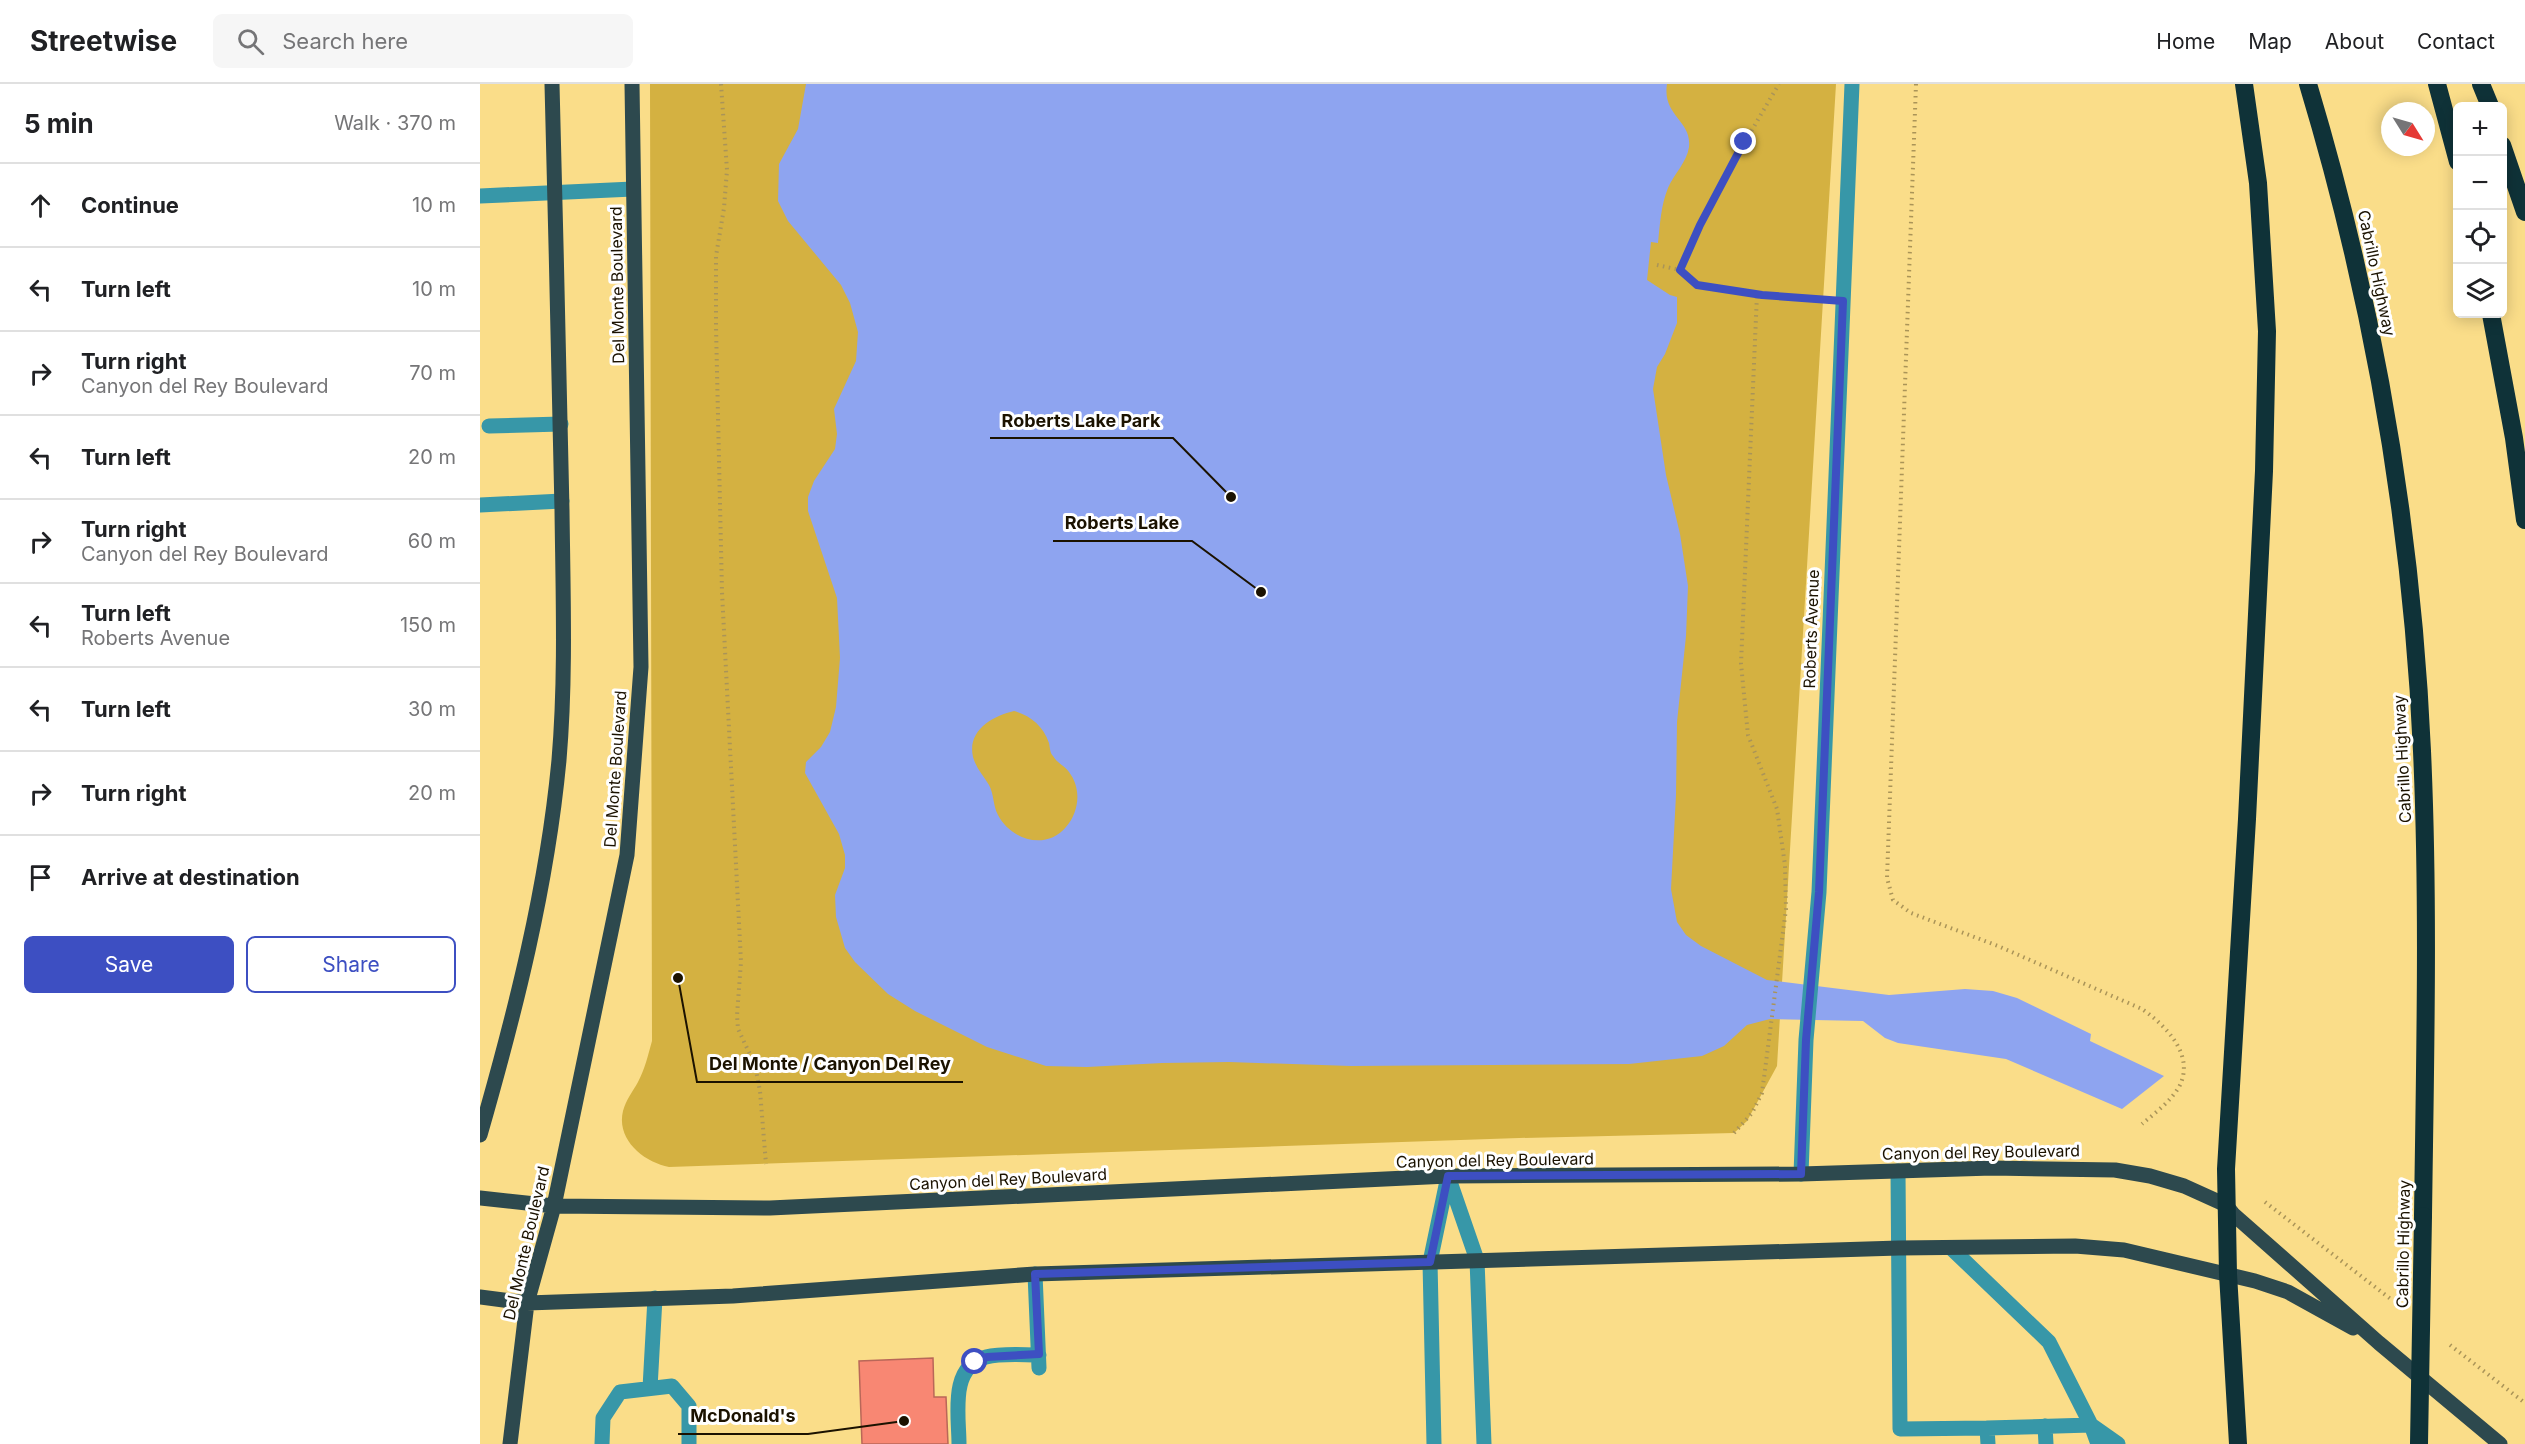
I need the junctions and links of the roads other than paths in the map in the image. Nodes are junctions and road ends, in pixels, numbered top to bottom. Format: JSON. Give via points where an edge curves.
{"nodes":[{"id":1,"x":552,"y":84,"type":"edge"},
{"id":2,"x":632,"y":84,"type":"edge"},
{"id":3,"x":1852,"y":84,"type":"edge"},
{"id":4,"x":2244,"y":84,"type":"edge"},
{"id":5,"x":2308,"y":84,"type":"edge"},
{"id":6,"x":2437,"y":84,"type":"edge"},
{"id":7,"x":2481,"y":84,"type":"edge"},
{"id":8,"x":2488,"y":102,"type":"edge"},
{"id":9,"x":2455,"y":156,"type":"edge"},
{"id":10,"x":2506,"y":156,"type":"edge"},
{"id":11,"x":633,"y":189,"type":"junction"},
{"id":12,"x":554,"y":192,"type":"junction"},
{"id":13,"x":480,"y":196,"type":"edge"},
{"id":14,"x":2525,"y":212,"type":"edge"},
{"id":15,"x":2492,"y":318,"type":"edge"},
{"id":16,"x":561,"y":424,"type":"junction"},
{"id":17,"x":489,"y":426,"type":"dead end"},
{"id":18,"x":562,"y":501,"type":"junction"},
{"id":19,"x":480,"y":505,"type":"edge"},
{"id":20,"x":2525,"y":520,"type":"edge"},
{"id":21,"x":480,"y":1135,"type":"edge"},
{"id":22,"x":1898,"y":1171,"type":"junction"},
{"id":23,"x":1801,"y":1174,"type":"junction"},
{"id":24,"x":1448,"y":1176,"type":"junction"},
{"id":25,"x":480,"y":1198,"type":"edge"},
{"id":26,"x":2226,"y":1205,"type":"junction"},
{"id":27,"x":554,"y":1206,"type":"junction"},
{"id":28,"x":1899,"y":1248,"type":"junction"},
{"id":29,"x":1951,"y":1248,"type":"junction"},
{"id":30,"x":1477,"y":1260,"type":"junction"},
{"id":31,"x":1430,"y":1262,"type":"junction"},
{"id":32,"x":1035,"y":1274,"type":"junction"},
{"id":33,"x":2228,"y":1274,"type":"junction"},
{"id":34,"x":480,"y":1297,"type":"edge"},
{"id":35,"x":655,"y":1298,"type":"junction"},
{"id":36,"x":527,"y":1304,"type":"junction"},
{"id":37,"x":2379,"y":1343,"type":"junction"},
{"id":38,"x":650,"y":1388,"type":"junction"},
{"id":39,"x":2091,"y":1425,"type":"junction"},
{"id":40,"x":2045,"y":1426,"type":"junction"},
{"id":41,"x":1987,"y":1428,"type":"junction"},
{"id":42,"x":510,"y":1444,"type":"edge"},
{"id":43,"x":602,"y":1444,"type":"edge"},
{"id":44,"x":689,"y":1444,"type":"edge"},
{"id":45,"x":959,"y":1444,"type":"edge"},
{"id":46,"x":1434,"y":1444,"type":"edge"},
{"id":47,"x":1484,"y":1444,"type":"edge"},
{"id":48,"x":1988,"y":1444,"type":"edge"},
{"id":49,"x":2046,"y":1444,"type":"edge"},
{"id":50,"x":2098,"y":1444,"type":"edge"},
{"id":51,"x":2118,"y":1444,"type":"edge"},
{"id":52,"x":2238,"y":1444,"type":"edge"},
{"id":53,"x":2419,"y":1444,"type":"edge"},
{"id":54,"x":2500,"y":1444,"type":"edge"}],
"edges":[{"from":1,"to":12,"type":"main road"},
{"from":2,"to":11,"type":"main road","name":"Del Monte Boulevard"},
{"from":3,"to":23,"type":"street","name":"Roberts Avenue","via":[[1819,892],[1806,1040]]},
{"from":4,"to":26,"type":"highway","via":[[2260,204],[2266,366],[2264,471]]},
{"from":5,"to":53,"type":"highway","name":"Cabrillo Highway","bridge":true,"via":[[2370,332],[2409,581],[2425,832]]},
{"from":6,"to":9,"type":"highway"},
{"from":7,"to":8,"type":"highway"},
{"from":10,"to":14,"type":"highway"},
{"from":11,"to":12,"type":"street"},
{"from":11,"to":27,"type":"main road","name":"Del Monte Boulevard","via":[[641,667],[627,855]]},
{"from":12,"to":13,"type":"street"},
{"from":12,"to":16,"type":"main road"},
{"from":15,"to":20,"type":"highway"},
{"from":16,"to":17,"type":"street"},
{"from":16,"to":18,"type":"main road"},
{"from":18,"to":19,"type":"street"},
{"from":18,"to":21,"type":"main road","via":[[564,660],[559,760],[545,868],[505,1049]]},
{"from":22,"to":23,"type":"main road","name":"Canyon del Rey Boulevard"},
{"from":22,"to":26,"type":"main road","name":"Canyon del Rey Boulevard","via":[[2115,1170],[2161,1179]]},
{"from":22,"to":28,"type":"street"},
{"from":23,"to":24,"type":"main road","name":"Canyon del Rey Boulevard"},
{"from":24,"to":27,"type":"main road","name":"Canyon del Rey Boulevard","via":[[770,1208]]},
{"from":24,"to":30,"type":"street"},
{"from":24,"to":31,"type":"street"},
{"from":25,"to":27,"type":"main road","name":"Canyon del Rey Boulevard"},
{"from":26,"to":33,"type":"highway"},
{"from":26,"to":37,"type":"main road","name":"Canyon del Rey Boulevard"},
{"from":27,"to":36,"type":"main road","name":"Del Monte Boulevard"},
{"from":28,"to":29,"type":"main road","name":"Canyon del Rey Boulevard"},
{"from":28,"to":30,"type":"main road","name":"Canyon del Rey Boulevard"},
{"from":28,"to":41,"type":"street","via":[[1900,1429]]},
{"from":29,"to":33,"type":"main road","name":"Canyon del Rey Boulevard","via":[[2075,1246],[2124,1250]]},
{"from":29,"to":39,"type":"street","via":[[2049,1342]]},
{"from":30,"to":31,"type":"main road","name":"Canyon del Rey Boulevard"},
{"from":30,"to":47,"type":"street"},
{"from":31,"to":32,"type":"main road","name":"Canyon del Rey Boulevard"},
{"from":31,"to":46,"type":"street"},
{"from":32,"to":35,"type":"main road","name":"Canyon del Rey Boulevard"},
{"from":32,"to":45,"type":"street","via":[[1039,1361],[987,1357],[964,1372],[958,1389]]},
{"from":33,"to":37,"type":"main road","name":"Canyon del Rey Boulevard","via":[[2288,1292]]},
{"from":33,"to":52,"type":"highway"},
{"from":34,"to":36,"type":"main road","name":"Canyon del Rey Boulevard"},
{"from":35,"to":36,"type":"main road","name":"Canyon del Rey Boulevard"},
{"from":35,"to":38,"type":"street"},
{"from":36,"to":42,"type":"main road","name":"Del Monte Boulevard"},
{"from":37,"to":54,"type":"main road","name":"Canyon del Rey Boulevard"},
{"from":38,"to":43,"type":"street","via":[[617,1395],[603,1418]]},
{"from":38,"to":44,"type":"street","via":[[672,1386],[688,1403]]},
{"from":39,"to":40,"type":"street"},
{"from":39,"to":50,"type":"street"},
{"from":39,"to":51,"type":"street"},
{"from":40,"to":41,"type":"street"},
{"from":40,"to":49,"type":"street"},
{"from":41,"to":48,"type":"street"}]}
